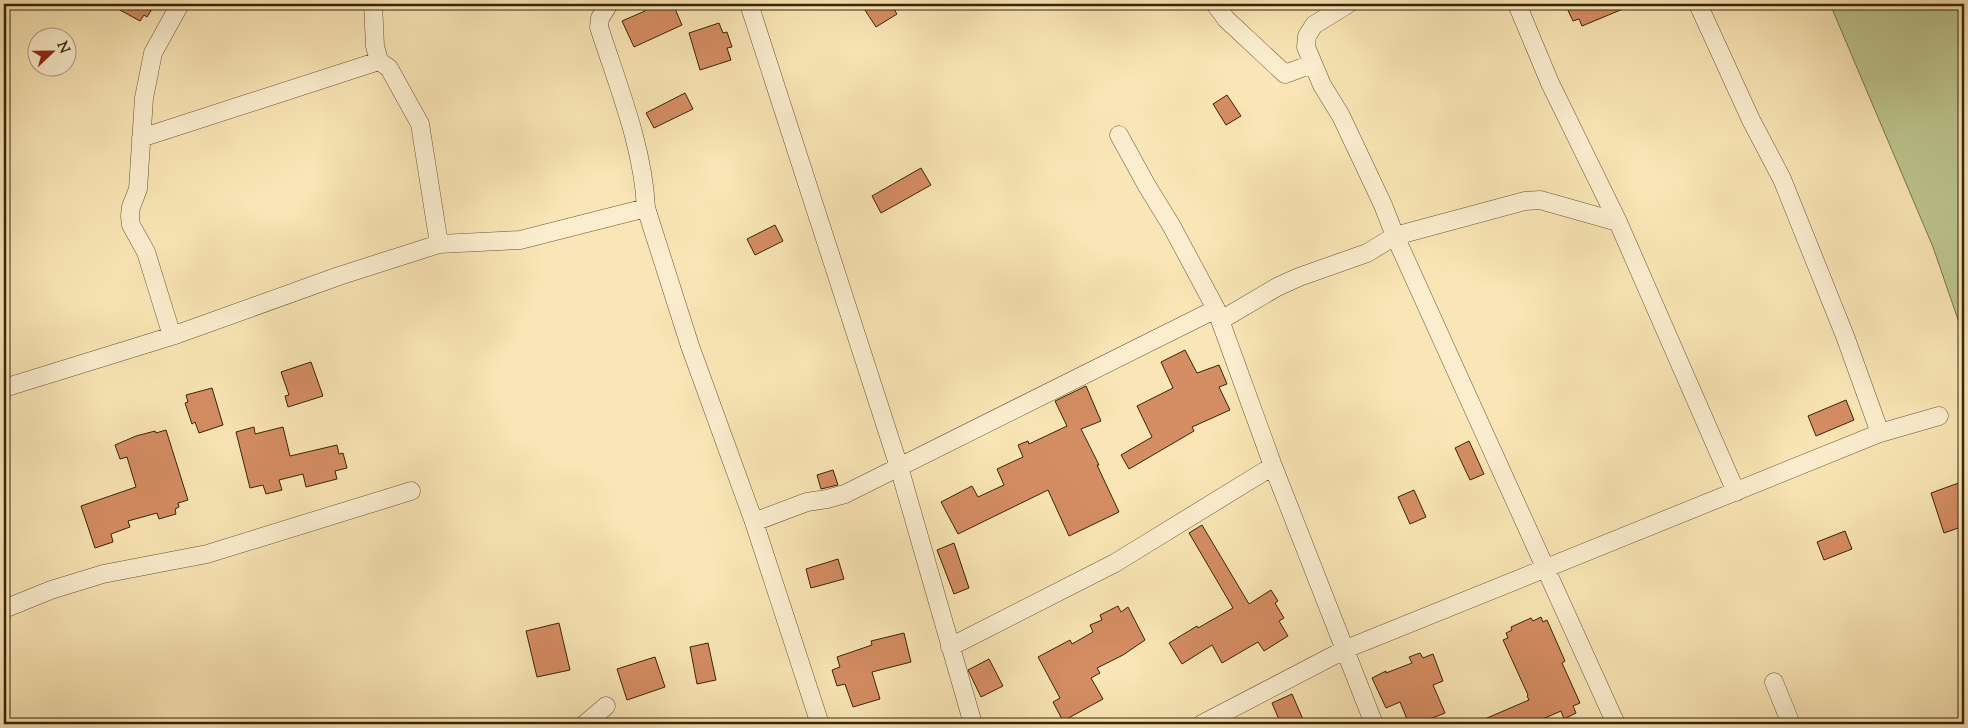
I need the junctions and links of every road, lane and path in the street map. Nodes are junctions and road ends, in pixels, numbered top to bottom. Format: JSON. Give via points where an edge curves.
{"nodes":[{"id":1,"x":180,"y":4,"type":"edge"},
{"id":2,"x":372,"y":4,"type":"edge"},
{"id":3,"x":609,"y":4,"type":"edge"},
{"id":4,"x":750,"y":4,"type":"edge"},
{"id":5,"x":1215,"y":4,"type":"edge"},
{"id":6,"x":1348,"y":4,"type":"edge"},
{"id":7,"x":1517,"y":4,"type":"edge"},
{"id":8,"x":1698,"y":4,"type":"edge"},
{"id":9,"x":379,"y":61,"type":"junction"},
{"id":10,"x":1312,"y":64,"type":"junction"},
{"id":11,"x":1119,"y":135,"type":"dead end"},
{"id":12,"x":141,"y":138,"type":"junction"},
{"id":13,"x":646,"y":208,"type":"junction"},
{"id":14,"x":1618,"y":222,"type":"junction"},
{"id":15,"x":1395,"y":236,"type":"junction"},
{"id":16,"x":439,"y":244,"type":"junction"},
{"id":17,"x":1218,"y":314,"type":"junction"},
{"id":18,"x":172,"y":336,"type":"junction"},
{"id":19,"x":4,"y":388,"type":"edge"},
{"id":20,"x":1939,"y":416,"type":"dead end"},
{"id":21,"x":1880,"y":434,"type":"junction"},
{"id":22,"x":1273,"y":466,"type":"junction"},
{"id":23,"x":899,"y":467,"type":"junction"},
{"id":24,"x":411,"y":491,"type":"dead end"},
{"id":25,"x":1736,"y":492,"type":"junction"},
{"id":26,"x":754,"y":522,"type":"junction"},
{"id":27,"x":1547,"y":569,"type":"junction"},
{"id":28,"x":4,"y":608,"type":"edge"},
{"id":29,"x":950,"y":647,"type":"junction"},
{"id":30,"x":1346,"y":649,"type":"junction"},
{"id":31,"x":1774,"y":682,"type":"dead end"},
{"id":32,"x":606,"y":706,"type":"dead end"},
{"id":33,"x":584,"y":724,"type":"edge"},
{"id":34,"x":818,"y":724,"type":"edge"},
{"id":35,"x":974,"y":724,"type":"edge"},
{"id":36,"x":1202,"y":724,"type":"edge"},
{"id":37,"x":1374,"y":724,"type":"edge"},
{"id":38,"x":1616,"y":724,"type":"edge"},
{"id":39,"x":1791,"y":724,"type":"edge"}],
"edges":[{"from":1,"to":12,"type":"street","via":[[153,53],[144,98]]},
{"from":2,"to":9,"type":"street"},
{"from":3,"to":13,"type":"street","via":[[600,18],[599,27],[631,125],[645,188]]},
{"from":4,"to":23,"type":"street"},
{"from":5,"to":10,"type":"street","via":[[1226,19],[1285,74]]},
{"from":6,"to":10,"type":"street","via":[[1314,25],[1307,36],[1306,47]]},
{"from":7,"to":14,"type":"street","via":[[1550,83]]},
{"from":8,"to":21,"type":"street","via":[[1782,179]]},
{"from":9,"to":12,"type":"street"},
{"from":9,"to":16,"type":"street","via":[[389,68],[420,124]]},
{"from":10,"to":15,"type":"street","via":[[1341,116]]},
{"from":11,"to":17,"type":"street","via":[[1172,225]]},
{"from":12,"to":18,"type":"street","via":[[138,189],[131,207],[131,225],[146,252]]},
{"from":13,"to":16,"type":"street","via":[[520,240]]},
{"from":13,"to":26,"type":"street","via":[[690,346]]},
{"from":14,"to":15,"type":"street","via":[[1540,200],[1525,201]]},
{"from":14,"to":25,"type":"street"},
{"from":15,"to":17,"type":"street","via":[[1367,253],[1299,277]]},
{"from":15,"to":27,"type":"street"},
{"from":16,"to":18,"type":"street"},
{"from":17,"to":22,"type":"street"},
{"from":17,"to":23,"type":"street"},
{"from":18,"to":19,"type":"street"},
{"from":20,"to":21,"type":"street"},
{"from":21,"to":25,"type":"street"},
{"from":22,"to":29,"type":"street","via":[[1115,563]]},
{"from":22,"to":30,"type":"street"},
{"from":23,"to":26,"type":"street","via":[[845,494],[806,502]]},
{"from":23,"to":29,"type":"street"},
{"from":24,"to":28,"type":"street","via":[[207,554],[103,574]]},
{"from":25,"to":27,"type":"street"},
{"from":26,"to":34,"type":"street"},
{"from":27,"to":30,"type":"street"},
{"from":27,"to":38,"type":"street"},
{"from":29,"to":35,"type":"street"},
{"from":30,"to":36,"type":"street"},
{"from":30,"to":37,"type":"street"},
{"from":31,"to":39,"type":"street"},
{"from":32,"to":33,"type":"street"}]}
